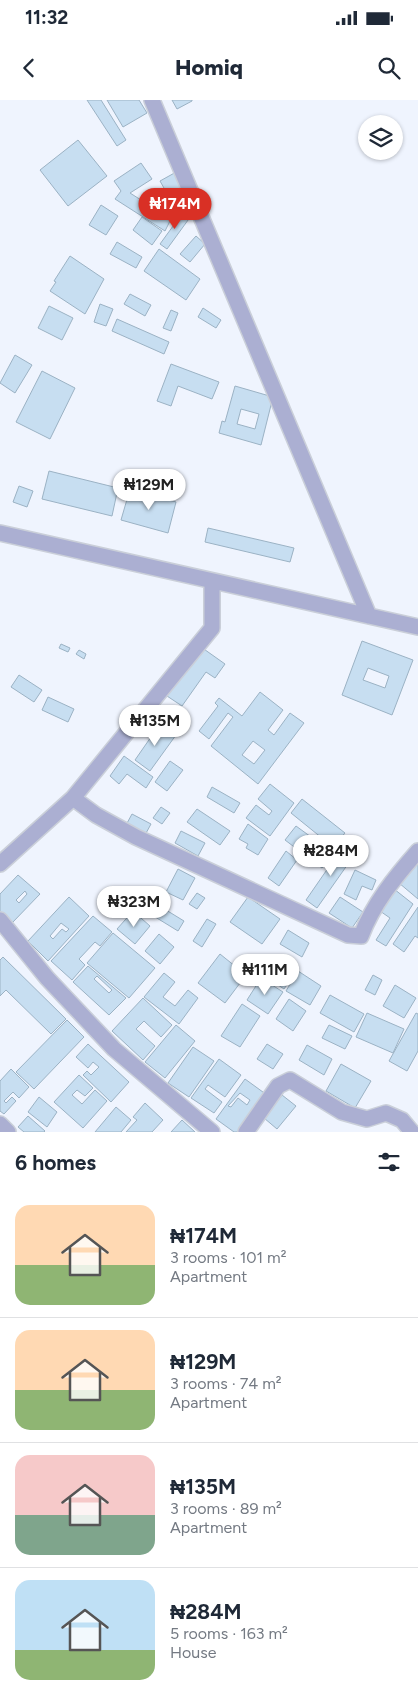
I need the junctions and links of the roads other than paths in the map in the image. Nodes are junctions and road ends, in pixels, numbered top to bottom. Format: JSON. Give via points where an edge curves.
{"nodes":[{"id":1,"x":152,"y":100,"type":"edge"},
{"id":2,"x":0,"y":533,"type":"edge"},
{"id":3,"x":212,"y":581,"type":"junction"},
{"id":4,"x":369,"y":616,"type":"junction"},
{"id":5,"x":418,"y":627,"type":"edge"},
{"id":6,"x":73,"y":798,"type":"junction"},
{"id":7,"x":418,"y":851,"type":"edge"},
{"id":8,"x":0,"y":864,"type":"edge"},
{"id":9,"x":0,"y":920,"type":"edge"},
{"id":10,"x":0,"y":1124,"type":"edge"},
{"id":11,"x":8,"y":1132,"type":"edge"},
{"id":12,"x":212,"y":1132,"type":"edge"},
{"id":13,"x":246,"y":1132,"type":"edge"},
{"id":14,"x":412,"y":1132,"type":"edge"}],
"edges":[{"from":1,"to":4,"type":"street"},
{"from":2,"to":3,"type":"street"},
{"from":3,"to":4,"type":"street"},
{"from":3,"to":6,"type":"street","via":[[212,628]]},
{"from":4,"to":5,"type":"street"},
{"from":6,"to":7,"type":"street","via":[[136,837],[348,935],[361,936],[369,916]]},
{"from":6,"to":8,"type":"street"},
{"from":9,"to":12,"type":"street","via":[[114,1049]]},
{"from":10,"to":11,"type":"street"},
{"from":13,"to":14,"type":"street","via":[[278,1086],[290,1080],[342,1112],[367,1119],[386,1113],[402,1120]]}]}
